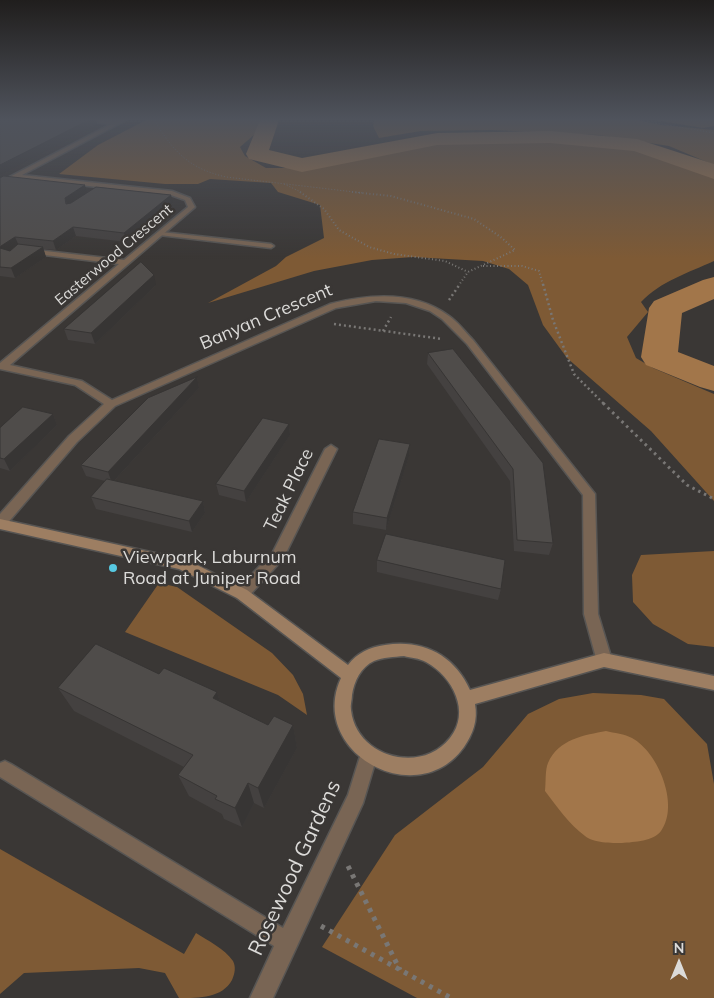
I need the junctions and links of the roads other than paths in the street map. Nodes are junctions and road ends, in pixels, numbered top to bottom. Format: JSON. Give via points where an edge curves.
{"nodes":[{"id":1,"x":32,"y":167,"type":"edge"},
{"id":2,"x":14,"y":176,"type":"junction"},
{"id":3,"x":0,"y":184,"type":"edge"},
{"id":4,"x":161,"y":234,"type":"junction"},
{"id":5,"x":271,"y":246,"type":"dead end"},
{"id":6,"x":20,"y":250,"type":"edge"},
{"id":7,"x":126,"y":263,"type":"junction"},
{"id":8,"x":1,"y":366,"type":"edge"},
{"id":9,"x":111,"y":404,"type":"junction"},
{"id":10,"x":331,"y":449,"type":"dead end"},
{"id":11,"x":0,"y":524,"type":"edge"},
{"id":12,"x":242,"y":594,"type":"junction"},
{"id":13,"x":604,"y":660,"type":"junction"},
{"id":14,"x":349,"y":675,"type":"junction"},
{"id":15,"x":714,"y":683,"type":"edge"},
{"id":16,"x":467,"y":700,"type":"junction"},
{"id":17,"x":368,"y":756,"type":"junction"},
{"id":18,"x":5,"y":770,"type":"dead end"},
{"id":19,"x":287,"y":942,"type":"junction"},
{"id":20,"x":261,"y":998,"type":"edge"}],
"edges":[{"from":1,"to":2,"type":"street"},
{"from":2,"to":3,"type":"street"},
{"from":2,"to":4,"type":"street","name":"Easterwood Crescent","via":[[102,188],[172,193],[188,199],[192,207]]},
{"from":4,"to":5,"type":"lane"},
{"from":4,"to":7,"type":"street","name":"Easterwood Crescent"},
{"from":6,"to":7,"type":"street"},
{"from":7,"to":8,"type":"street","name":"Easterwood Crescent"},
{"from":8,"to":9,"type":"street","via":[[78,382]]},
{"from":9,"to":11,"type":"street","name":"Banyan Crescent","via":[[74,438]]},
{"from":9,"to":13,"type":"street","name":"Banyan Crescent","via":[[345,302],[371,298],[410,302],[440,313],[470,342],[589,494],[591,614]]},
{"from":10,"to":12,"type":"street","name":"Teak Place","via":[[278,555]]},
{"from":11,"to":12,"type":"street","via":[[182,564]]},
{"from":12,"to":14,"type":"street"},
{"from":13,"to":15,"type":"street"},
{"from":13,"to":16,"type":"street"},
{"from":14,"to":16,"type":"street","via":[[366,657],[404,649],[423,653],[440,663]]},
{"from":14,"to":17,"type":"street","via":[[341,700],[344,722],[353,741]]},
{"from":16,"to":17,"type":"street","via":[[468,718],[464,732],[450,752],[432,764],[411,767],[388,765]]},
{"from":17,"to":19,"type":"street","name":"Rosewood Gardens","via":[[356,798]]},
{"from":18,"to":19,"type":"street"},
{"from":19,"to":20,"type":"street","name":"Rosewood Gardens"}]}
